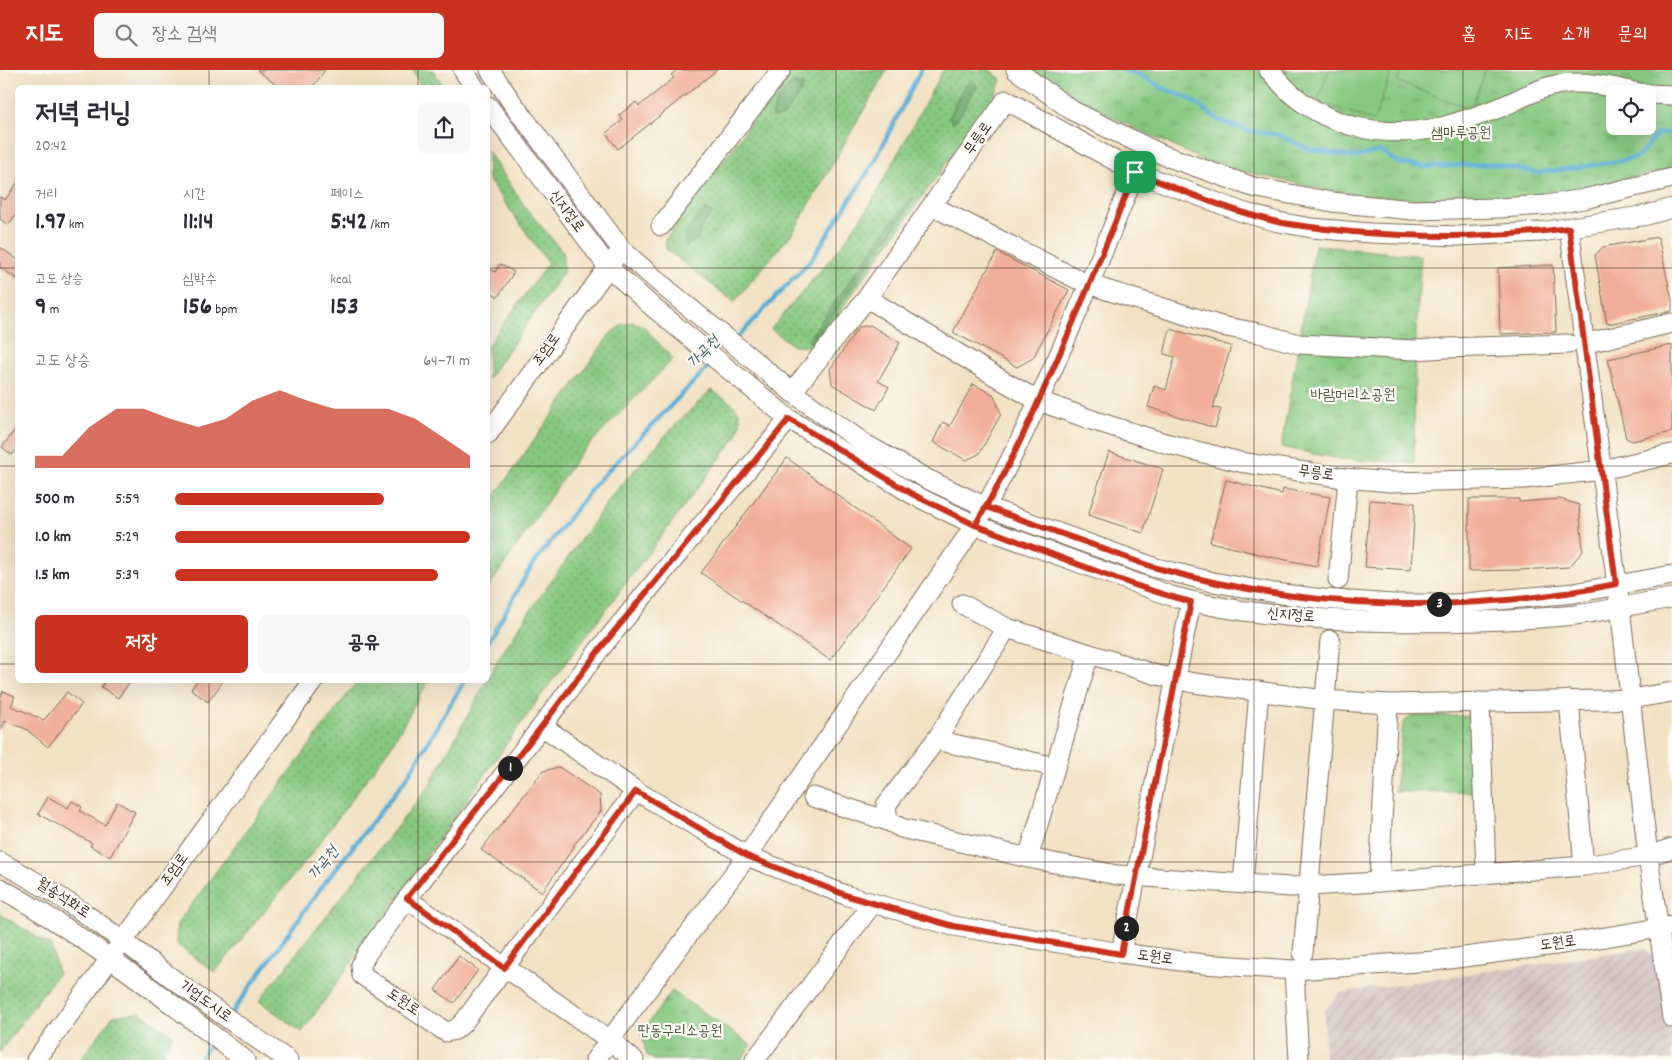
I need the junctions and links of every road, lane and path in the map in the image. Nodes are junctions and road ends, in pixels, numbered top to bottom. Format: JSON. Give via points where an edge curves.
{"nodes":[{"id":1,"x":463,"y":70,"type":"edge"},
{"id":2,"x":490,"y":70,"type":"edge"},
{"id":3,"x":781,"y":70,"type":"edge"},
{"id":4,"x":1016,"y":70,"type":"edge"},
{"id":5,"x":1269,"y":70,"type":"edge"},
{"id":6,"x":473,"y":85,"type":"edge"},
{"id":7,"x":1606,"y":87,"type":"edge"},
{"id":8,"x":1656,"y":94,"type":"edge"},
{"id":9,"x":1672,"y":95,"type":"edge"},
{"id":10,"x":490,"y":109,"type":"edge"},
{"id":11,"x":1135,"y":172,"type":"junction"},
{"id":12,"x":1672,"y":178,"type":"edge"},
{"id":13,"x":1672,"y":208,"type":"edge"},
{"id":14,"x":940,"y":210,"type":"dead end"},
{"id":15,"x":661,"y":226,"type":"dead end"},
{"id":16,"x":1569,"y":228,"type":"junction"},
{"id":17,"x":622,"y":250,"type":"junction"},
{"id":18,"x":608,"y":267,"type":"junction"},
{"id":19,"x":1077,"y":279,"type":"dead end"},
{"id":20,"x":1100,"y":288,"type":"dead end"},
{"id":21,"x":867,"y":298,"type":"junction"},
{"id":22,"x":1672,"y":323,"type":"edge"},
{"id":23,"x":1596,"y":341,"type":"dead end"},
{"id":24,"x":1568,"y":344,"type":"dead end"},
{"id":25,"x":792,"y":392,"type":"junction"},
{"id":26,"x":1039,"y":401,"type":"junction"},
{"id":27,"x":789,"y":419,"type":"junction"},
{"id":28,"x":490,"y":431,"type":"edge"},
{"id":29,"x":1672,"y":454,"type":"edge"},
{"id":30,"x":1602,"y":470,"type":"junction"},
{"id":31,"x":1347,"y":490,"type":"dead end"},
{"id":32,"x":986,"y":507,"type":"junction"},
{"id":33,"x":975,"y":525,"type":"junction"},
{"id":34,"x":1672,"y":575,"type":"edge"},
{"id":35,"x":1338,"y":580,"type":"dead end"},
{"id":36,"x":1616,"y":584,"type":"junction"},
{"id":37,"x":1672,"y":598,"type":"edge"},
{"id":38,"x":1191,"y":602,"type":"junction"},
{"id":39,"x":962,"y":604,"type":"dead end"},
{"id":40,"x":1620,"y":607,"type":"junction"},
{"id":41,"x":1007,"y":628,"type":"junction"},
{"id":42,"x":1330,"y":640,"type":"dead end"},
{"id":43,"x":1089,"y":654,"type":"junction"},
{"id":44,"x":1176,"y":680,"type":"junction"},
{"id":45,"x":312,"y":683,"type":"edge"},
{"id":46,"x":1259,"y":691,"type":"junction"},
{"id":47,"x":1672,"y":692,"type":"edge"},
{"id":48,"x":1319,"y":699,"type":"junction"},
{"id":49,"x":1631,"y":699,"type":"junction"},
{"id":50,"x":1569,"y":700,"type":"junction"},
{"id":51,"x":1480,"y":702,"type":"junction"},
{"id":52,"x":1388,"y":704,"type":"junction"},
{"id":53,"x":542,"y":726,"type":"junction"},
{"id":54,"x":936,"y":740,"type":"junction"},
{"id":55,"x":1055,"y":767,"type":"junction"},
{"id":56,"x":636,"y":791,"type":"junction"},
{"id":57,"x":813,"y":797,"type":"dead end"},
{"id":58,"x":888,"y":820,"type":"junction"},
{"id":59,"x":1672,"y":848,"type":"edge"},
{"id":60,"x":747,"y":856,"type":"junction"},
{"id":61,"x":1648,"y":856,"type":"junction"},
{"id":62,"x":1028,"y":858,"type":"junction"},
{"id":63,"x":0,"y":862,"type":"edge"},
{"id":64,"x":1584,"y":866,"type":"junction"},
{"id":65,"x":1486,"y":874,"type":"junction"},
{"id":66,"x":1136,"y":877,"type":"junction"},
{"id":67,"x":1379,"y":882,"type":"junction"},
{"id":68,"x":1243,"y":883,"type":"junction"},
{"id":69,"x":1309,"y":885,"type":"junction"},
{"id":70,"x":0,"y":888,"type":"edge"},
{"id":71,"x":407,"y":898,"type":"junction"},
{"id":72,"x":873,"y":903,"type":"junction"},
{"id":73,"x":1665,"y":927,"type":"edge"},
{"id":74,"x":124,"y":941,"type":"junction"},
{"id":75,"x":1303,"y":953,"type":"dead end"},
{"id":76,"x":1121,"y":954,"type":"junction"},
{"id":77,"x":110,"y":959,"type":"junction"},
{"id":78,"x":504,"y":968,"type":"junction"},
{"id":79,"x":1294,"y":970,"type":"junction"},
{"id":80,"x":1672,"y":1018,"type":"edge"},
{"id":81,"x":610,"y":1041,"type":"junction"},
{"id":82,"x":243,"y":1059,"type":"edge"},
{"id":83,"x":36,"y":1060,"type":"edge"},
{"id":84,"x":288,"y":1060,"type":"edge"},
{"id":85,"x":595,"y":1060,"type":"edge"},
{"id":86,"x":634,"y":1060,"type":"edge"},
{"id":87,"x":755,"y":1060,"type":"edge"},
{"id":88,"x":1299,"y":1060,"type":"edge"}],
"edges":[{"from":1,"to":6,"type":"street"},
{"from":2,"to":17,"type":"street","name":"신지정로"},
{"from":3,"to":15,"type":"street"},
{"from":4,"to":12,"type":"street","via":[[1073,111],[1163,155],[1253,187],[1332,202],[1412,210],[1546,205]]},
{"from":5,"to":7,"type":"street","via":[[1292,95],[1328,118],[1361,129],[1391,132],[1434,129],[1561,84]]},
{"from":8,"to":9,"type":"street"},
{"from":10,"to":18,"type":"street","name":"신지정로"},
{"from":11,"to":16,"type":"street","name":"무릉로","via":[[1242,212],[1312,228],[1458,236]]},
{"from":11,"to":21,"type":"street","name":"무릉로","via":[[1006,100]]},
{"from":11,"to":26,"type":"street","via":[[1111,236]]},
{"from":13,"to":16,"type":"street","name":"무릉로"},
{"from":14,"to":19,"type":"street"},
{"from":16,"to":30,"type":"street"},
{"from":17,"to":18,"type":"street","name":"조엄로"},
{"from":17,"to":25,"type":"street","name":"신지정로"},
{"from":18,"to":27,"type":"street","name":"신지정로","via":[[655,310]]},
{"from":18,"to":28,"type":"street","name":"조엄로"},
{"from":20,"to":24,"type":"street","via":[[1221,326],[1298,344],[1415,350]]},
{"from":21,"to":25,"type":"street","name":"무릉로"},
{"from":21,"to":26,"type":"street","name":"무릉로"},
{"from":22,"to":23,"type":"street"},
{"from":25,"to":32,"type":"street","name":"신지정로","via":[[865,444]]},
{"from":26,"to":30,"type":"street","name":"무릉로","via":[[1095,422],[1240,462],[1344,478],[1391,482],[1524,479]]},
{"from":26,"to":32,"type":"street"},
{"from":27,"to":33,"type":"street","name":"신지정로","via":[[912,494]]},
{"from":27,"to":53,"type":"street","name":"도원로","via":[[599,650]]},
{"from":29,"to":30,"type":"street","name":"무릉로"},
{"from":30,"to":36,"type":"street"},
{"from":31,"to":35,"type":"street"},
{"from":32,"to":33,"type":"street"},
{"from":32,"to":36,"type":"street","name":"신지정로","via":[[1156,568],[1213,582],[1323,599],[1455,604],[1574,593]]},
{"from":33,"to":38,"type":"street","name":"신지정로"},
{"from":33,"to":60,"type":"street"},
{"from":34,"to":36,"type":"street"},
{"from":36,"to":40,"type":"street"},
{"from":37,"to":40,"type":"street","name":"신지정로"},
{"from":38,"to":40,"type":"street","name":"신지정로","via":[[1310,618],[1458,623],[1577,615]]},
{"from":38,"to":44,"type":"street"},
{"from":39,"to":41,"type":"street"},
{"from":40,"to":49,"type":"street"},
{"from":41,"to":43,"type":"street"},
{"from":41,"to":54,"type":"street"},
{"from":42,"to":48,"type":"street"},
{"from":43,"to":44,"type":"street"},
{"from":43,"to":55,"type":"street"},
{"from":44,"to":46,"type":"street"},
{"from":44,"to":66,"type":"street"},
{"from":45,"to":74,"type":"street","name":"조엄로"},
{"from":46,"to":48,"type":"street"},
{"from":46,"to":68,"type":"street"},
{"from":47,"to":49,"type":"street"},
{"from":48,"to":52,"type":"street"},
{"from":48,"to":69,"type":"street"},
{"from":49,"to":50,"type":"street"},
{"from":49,"to":61,"type":"street"},
{"from":50,"to":51,"type":"street"},
{"from":50,"to":64,"type":"street"},
{"from":51,"to":52,"type":"street"},
{"from":51,"to":65,"type":"street"},
{"from":52,"to":67,"type":"street"},
{"from":53,"to":56,"type":"street","name":"도원로"},
{"from":53,"to":71,"type":"street","name":"도원로"},
{"from":54,"to":55,"type":"street"},
{"from":54,"to":58,"type":"street","via":[[886,805]]},
{"from":55,"to":62,"type":"street"},
{"from":56,"to":60,"type":"street","name":"도원로"},
{"from":56,"to":78,"type":"street","name":"도원로"},
{"from":57,"to":58,"type":"street"},
{"from":58,"to":62,"type":"street","via":[[901,828]]},
{"from":59,"to":61,"type":"street"},
{"from":60,"to":72,"type":"street","name":"도원로"},
{"from":60,"to":81,"type":"street"},
{"from":61,"to":64,"type":"street"},
{"from":61,"to":73,"type":"street"},
{"from":62,"to":66,"type":"street"},
{"from":63,"to":74,"type":"street","name":"월송석화로","via":[[31,878]]},
{"from":64,"to":65,"type":"street"},
{"from":65,"to":67,"type":"street"},
{"from":66,"to":68,"type":"street"},
{"from":66,"to":76,"type":"street"},
{"from":67,"to":69,"type":"street"},
{"from":68,"to":69,"type":"street","via":[[1290,887]]},
{"from":69,"to":75,"type":"street"},
{"from":70,"to":77,"type":"street","name":"월송석화로"},
{"from":71,"to":78,"type":"street"},
{"from":71,"to":78,"type":"street","name":"도원로","via":[[366,953],[361,965],[362,975],[446,1032],[463,1023]]},
{"from":72,"to":76,"type":"street","name":"도원로","via":[[953,926]]},
{"from":72,"to":87,"type":"street"},
{"from":73,"to":79,"type":"street","name":"도원로","via":[[1434,961]]},
{"from":73,"to":80,"type":"street"},
{"from":74,"to":77,"type":"street","name":"조엄로"},
{"from":74,"to":84,"type":"street","name":"기업도시로"},
{"from":76,"to":79,"type":"street","name":"도원로"},
{"from":77,"to":82,"type":"street","name":"기업도시로"},
{"from":77,"to":83,"type":"street","name":"조엄로"},
{"from":78,"to":81,"type":"street"},
{"from":79,"to":88,"type":"street"},
{"from":81,"to":85,"type":"street"},
{"from":81,"to":86,"type":"street"}]}
